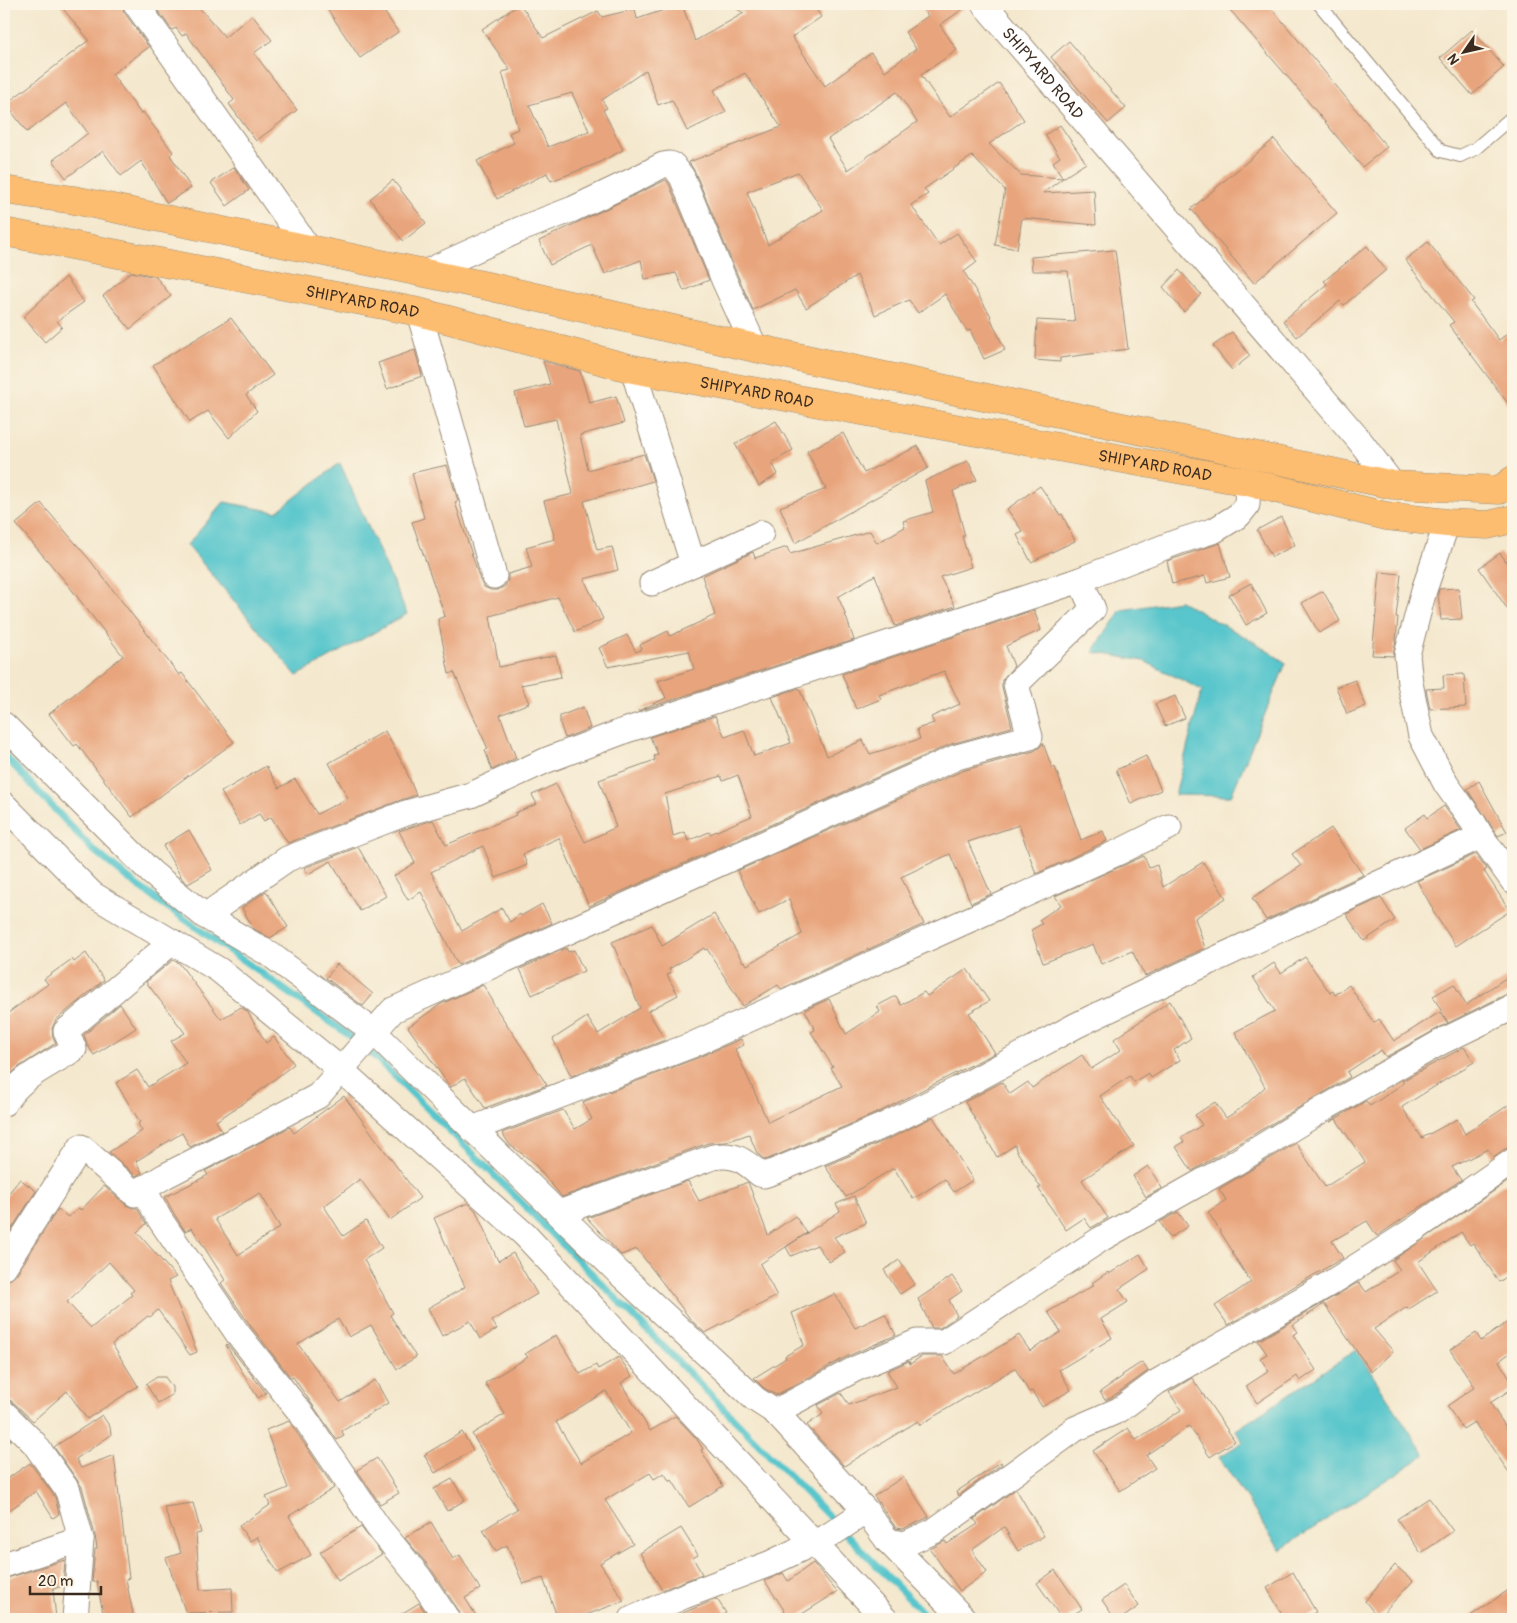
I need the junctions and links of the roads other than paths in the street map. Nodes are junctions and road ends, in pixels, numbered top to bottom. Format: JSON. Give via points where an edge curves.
{"nodes":[{"id":1,"x":136,"y":4,"type":"edge"},
{"id":2,"x":984,"y":4,"type":"edge"},
{"id":3,"x":1319,"y":4,"type":"edge"},
{"id":4,"x":1513,"y":116,"type":"edge"},
{"id":5,"x":4,"y":190,"type":"edge"},
{"id":6,"x":4,"y":232,"type":"edge"},
{"id":7,"x":309,"y":248,"type":"junction"},
{"id":8,"x":424,"y":273,"type":"junction"},
{"id":9,"x":419,"y":312,"type":"junction"},
{"id":10,"x":755,"y":348,"type":"junction"},
{"id":11,"x":633,"y":369,"type":"junction"},
{"id":12,"x":1248,"y":482,"type":"junction"},
{"id":13,"x":1393,"y":485,"type":"junction"},
{"id":14,"x":1507,"y":485,"type":"edge"},
{"id":15,"x":1513,"y":519,"type":"edge"},
{"id":16,"x":1448,"y":524,"type":"junction"},
{"id":17,"x":761,"y":533,"type":"dead end"},
{"id":18,"x":693,"y":564,"type":"junction"},
{"id":19,"x":494,"y":576,"type":"dead end"},
{"id":20,"x":1080,"y":580,"type":"junction"},
{"id":21,"x":652,"y":583,"type":"dead end"},
{"id":22,"x":4,"y":725,"type":"edge"},
{"id":23,"x":4,"y":805,"type":"edge"},
{"id":24,"x":1169,"y":827,"type":"dead end"},
{"id":25,"x":1481,"y":836,"type":"junction"},
{"id":26,"x":1513,"y":881,"type":"edge"},
{"id":27,"x":206,"y":916,"type":"junction"},
{"id":28,"x":172,"y":942,"type":"junction"},
{"id":29,"x":1513,"y":1007,"type":"edge"},
{"id":30,"x":374,"y":1032,"type":"junction"},
{"id":31,"x":340,"y":1069,"type":"junction"},
{"id":32,"x":4,"y":1103,"type":"edge"},
{"id":33,"x":472,"y":1128,"type":"junction"},
{"id":34,"x":1513,"y":1161,"type":"edge"},
{"id":35,"x":143,"y":1188,"type":"junction"},
{"id":36,"x":558,"y":1213,"type":"junction"},
{"id":37,"x":4,"y":1267,"type":"edge"},
{"id":38,"x":775,"y":1412,"type":"junction"},
{"id":39,"x":4,"y":1413,"type":"edge"},
{"id":40,"x":858,"y":1516,"type":"junction"},
{"id":41,"x":81,"y":1539,"type":"junction"},
{"id":42,"x":822,"y":1539,"type":"junction"},
{"id":43,"x":888,"y":1541,"type":"junction"},
{"id":44,"x":4,"y":1565,"type":"edge"},
{"id":45,"x":75,"y":1619,"type":"edge"},
{"id":46,"x":447,"y":1619,"type":"edge"},
{"id":47,"x":632,"y":1619,"type":"edge"},
{"id":48,"x":885,"y":1619,"type":"edge"},
{"id":49,"x":964,"y":1619,"type":"edge"}],
"edges":[{"from":1,"to":7,"type":"street"},
{"from":2,"to":13,"type":"street","name":"SHIPYARD ROAD","via":[[1360,441]]},
{"from":3,"to":4,"type":"lane","via":[[1441,151],[1460,156],[1475,149]]},
{"from":5,"to":7,"type":"main road","via":[[74,200]]},
{"from":6,"to":9,"type":"main road","name":"SHIPYARD ROAD"},
{"from":7,"to":8,"type":"main road"},
{"from":8,"to":10,"type":"main road"},
{"from":8,"to":10,"type":"street","via":[[574,208],[654,168],[673,165],[682,177]]},
{"from":9,"to":11,"type":"main road","name":"SHIPYARD ROAD"},
{"from":9,"to":19,"type":"street"},
{"from":10,"to":13,"type":"main road"},
{"from":11,"to":12,"type":"main road","name":"SHIPYARD ROAD"},
{"from":11,"to":18,"type":"street"},
{"from":12,"to":16,"type":"main road","name":"SHIPYARD ROAD","via":[[1386,516]]},
{"from":12,"to":20,"type":"street","via":[[1247,505],[1239,515],[1215,530]]},
{"from":13,"to":14,"type":"main road"},
{"from":15,"to":16,"type":"main road","name":"SHIPYARD ROAD","via":[[1488,525]]},
{"from":16,"to":25,"type":"street","via":[[1424,590],[1407,655],[1421,736],[1446,784]]},
{"from":17,"to":18,"type":"street"},
{"from":18,"to":21,"type":"street"},
{"from":20,"to":27,"type":"street","via":[[624,730],[471,795],[406,813],[287,859]]},
{"from":20,"to":30,"type":"street","via":[[1093,609],[1016,684],[1030,737],[957,757],[393,1010]]},
{"from":22,"to":27,"type":"street","via":[[152,873]]},
{"from":23,"to":28,"type":"street","via":[[92,894]]},
{"from":24,"to":33,"type":"street","via":[[1112,856],[692,1045]]},
{"from":25,"to":26,"type":"street"},
{"from":25,"to":36,"type":"street","via":[[1077,1025],[885,1126],[773,1172],[760,1174],[735,1156],[713,1157]]},
{"from":27,"to":30,"type":"street","via":[[271,955]]},
{"from":28,"to":31,"type":"street","via":[[219,970]]},
{"from":28,"to":32,"type":"street","via":[[66,1031],[74,1049],[33,1073],[13,1090]]},
{"from":29,"to":38,"type":"street","via":[[1443,1041],[1101,1239],[944,1342],[917,1342],[855,1369]]},
{"from":30,"to":31,"type":"street"},
{"from":30,"to":33,"type":"street"},
{"from":31,"to":35,"type":"street","via":[[318,1096]]},
{"from":31,"to":42,"type":"street","via":[[525,1235]]},
{"from":33,"to":36,"type":"street"},
{"from":34,"to":43,"type":"street","via":[[1334,1281],[1157,1382],[1119,1410],[1075,1429],[934,1531],[905,1544]]},
{"from":35,"to":37,"type":"street","via":[[135,1194],[81,1147]]},
{"from":35,"to":46,"type":"street","via":[[238,1334],[304,1417],[378,1527]]},
{"from":36,"to":38,"type":"street","via":[[748,1392]]},
{"from":38,"to":40,"type":"street"},
{"from":39,"to":41,"type":"street","via":[[34,1442],[68,1491]]},
{"from":40,"to":42,"type":"street"},
{"from":40,"to":43,"type":"street"},
{"from":41,"to":44,"type":"street"},
{"from":41,"to":45,"type":"street"},
{"from":42,"to":47,"type":"street"},
{"from":42,"to":48,"type":"street"},
{"from":43,"to":49,"type":"street"}]}
